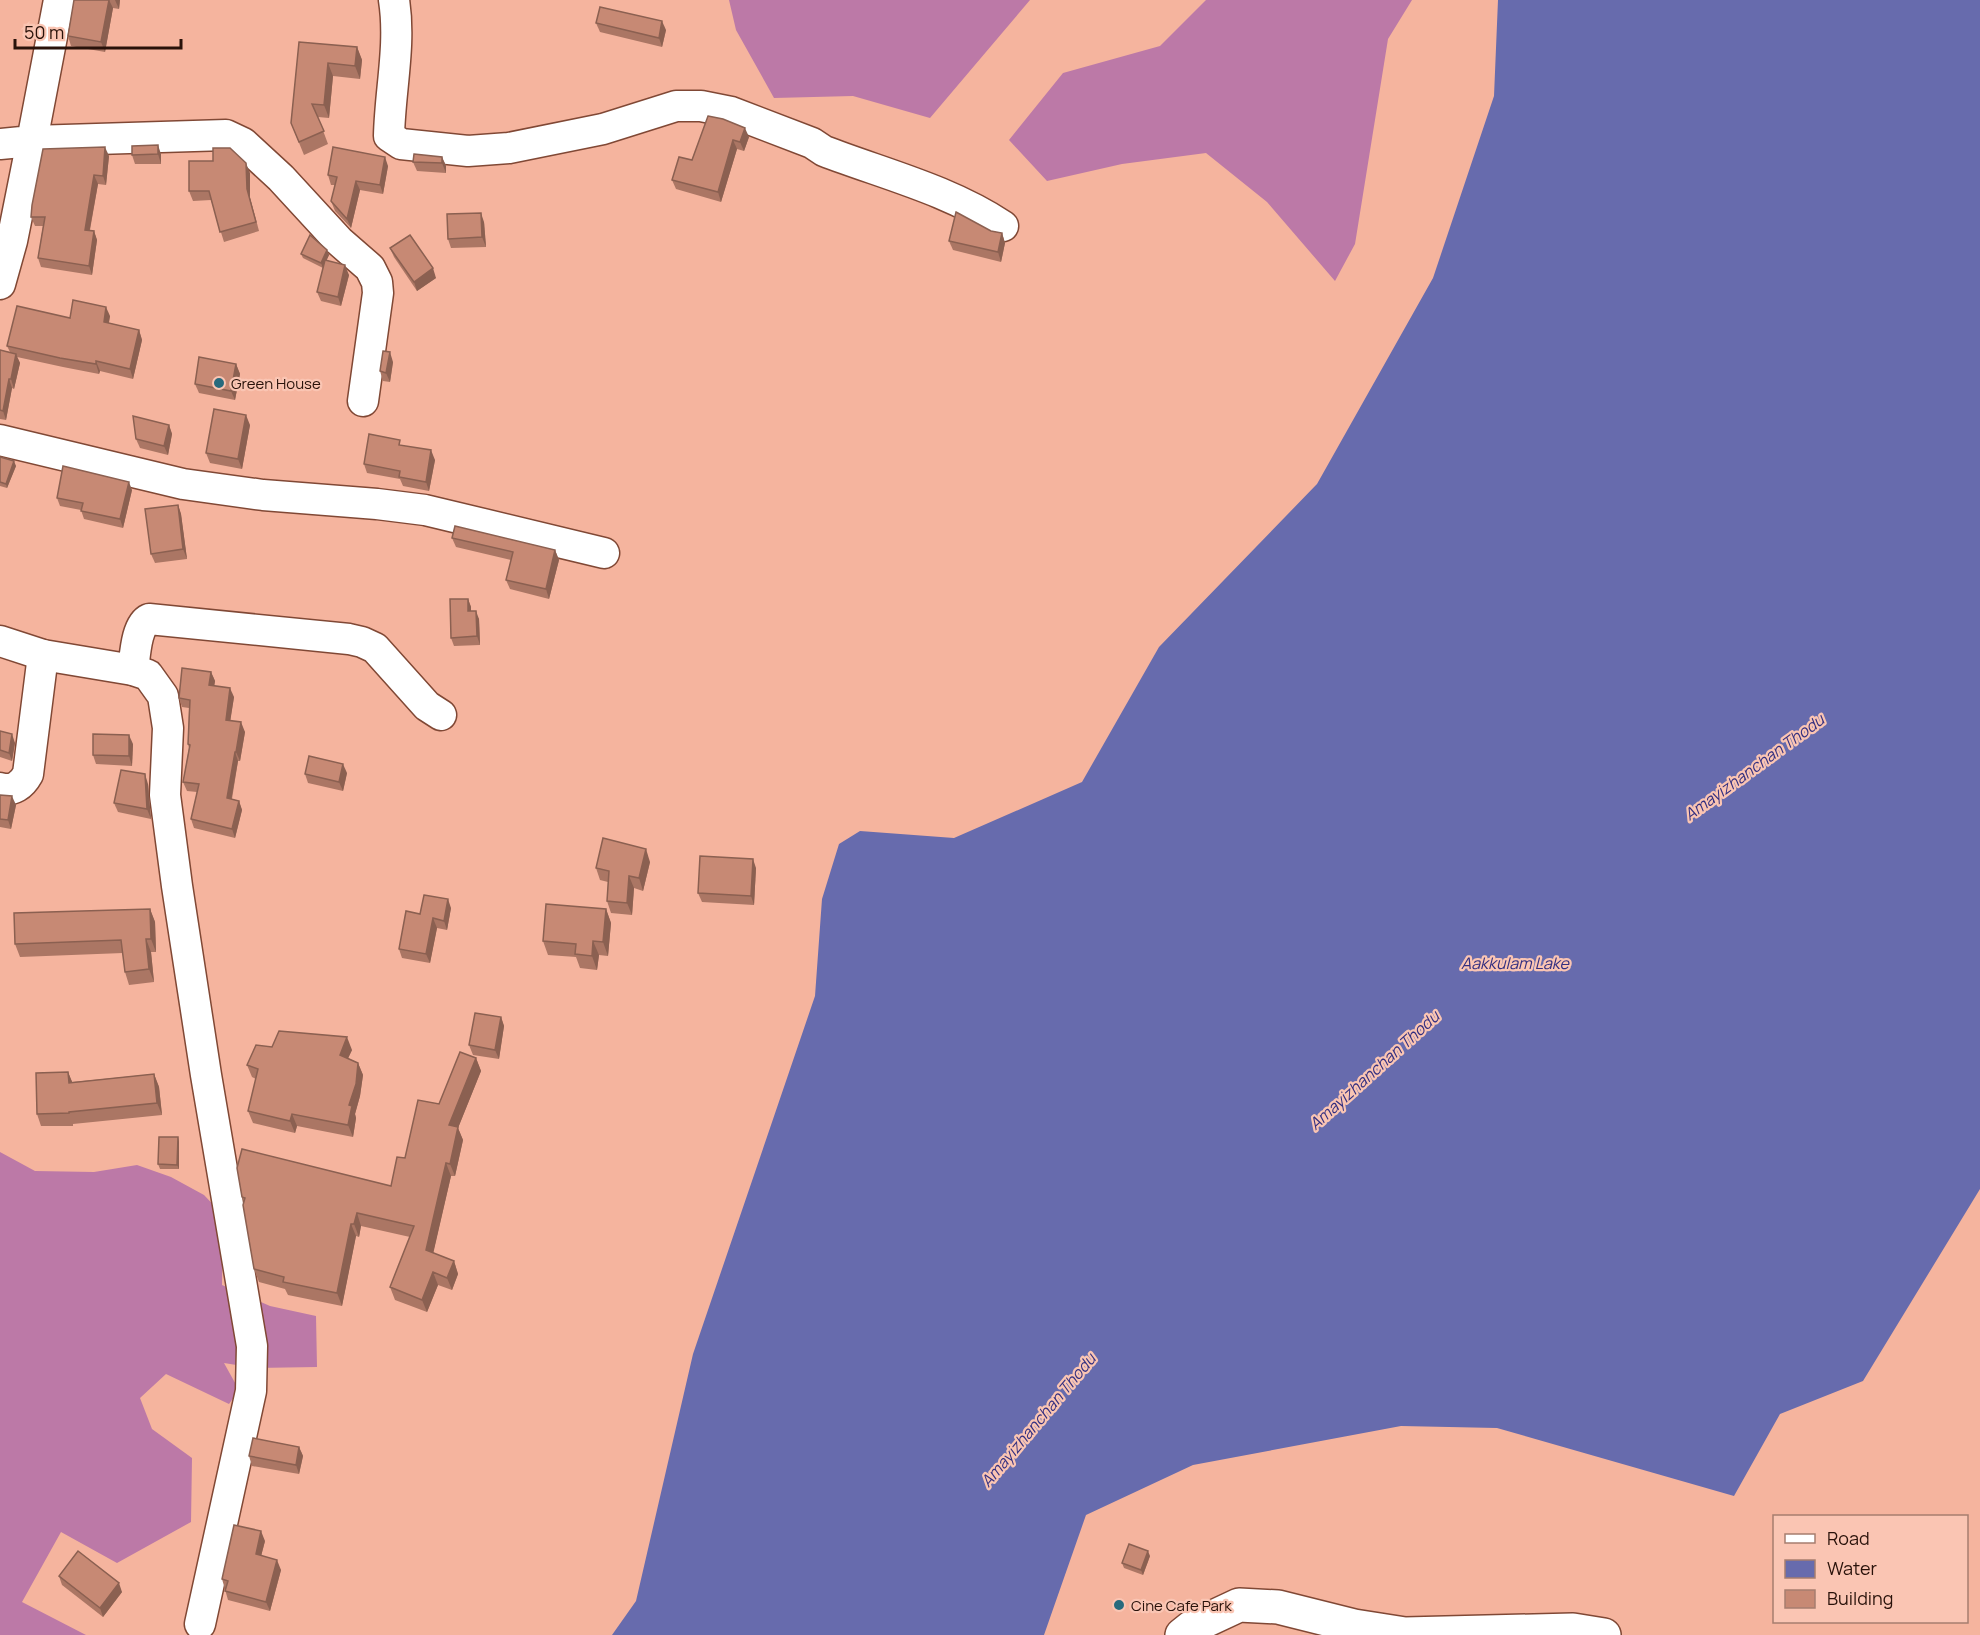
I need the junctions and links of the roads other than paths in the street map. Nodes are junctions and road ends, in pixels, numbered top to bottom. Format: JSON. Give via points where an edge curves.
{"nodes":[{"id":1,"x":59,"y":0,"type":"edge"},
{"id":2,"x":394,"y":0,"type":"edge"},
{"id":3,"x":32,"y":141,"type":"junction"},
{"id":4,"x":0,"y":144,"type":"edge"},
{"id":5,"x":1003,"y":226,"type":"dead end"},
{"id":6,"x":0,"y":284,"type":"edge"},
{"id":7,"x":363,"y":401,"type":"dead end"},
{"id":8,"x":0,"y":440,"type":"edge"},
{"id":9,"x":604,"y":553,"type":"dead end"},
{"id":10,"x":0,"y":641,"type":"edge"},
{"id":11,"x":43,"y":656,"type":"junction"},
{"id":12,"x":133,"y":670,"type":"junction"},
{"id":13,"x":441,"y":715,"type":"dead end"},
{"id":14,"x":0,"y":788,"type":"edge"},
{"id":15,"x":200,"y":1624,"type":"dead end"},
{"id":16,"x":1182,"y":1635,"type":"edge"},
{"id":17,"x":1604,"y":1635,"type":"edge"}],
"edges":[{"from":1,"to":3,"type":"street"},
{"from":2,"to":5,"type":"street","via":[[397,53],[389,136],[401,144],[468,150],[509,148],[603,129],[676,106],[701,106],[730,112],[924,186]]},
{"from":3,"to":4,"type":"street"},
{"from":3,"to":6,"type":"street"},
{"from":3,"to":7,"type":"street","via":[[226,135],[243,143],[370,268],[377,282]]},
{"from":8,"to":9,"type":"street","via":[[183,484],[425,510]]},
{"from":10,"to":11,"type":"street"},
{"from":11,"to":12,"type":"street"},
{"from":11,"to":14,"type":"street","via":[[28,774],[14,788]]},
{"from":12,"to":13,"type":"street","via":[[140,628],[148,619],[349,639],[375,648],[427,706]]},
{"from":12,"to":15,"type":"street","via":[[148,675],[163,696],[168,728],[165,795],[177,886],[252,1346],[251,1391]]},
{"from":16,"to":17,"type":"main road","via":[[1239,1605],[1278,1607],[1405,1634],[1573,1630]]}]}
